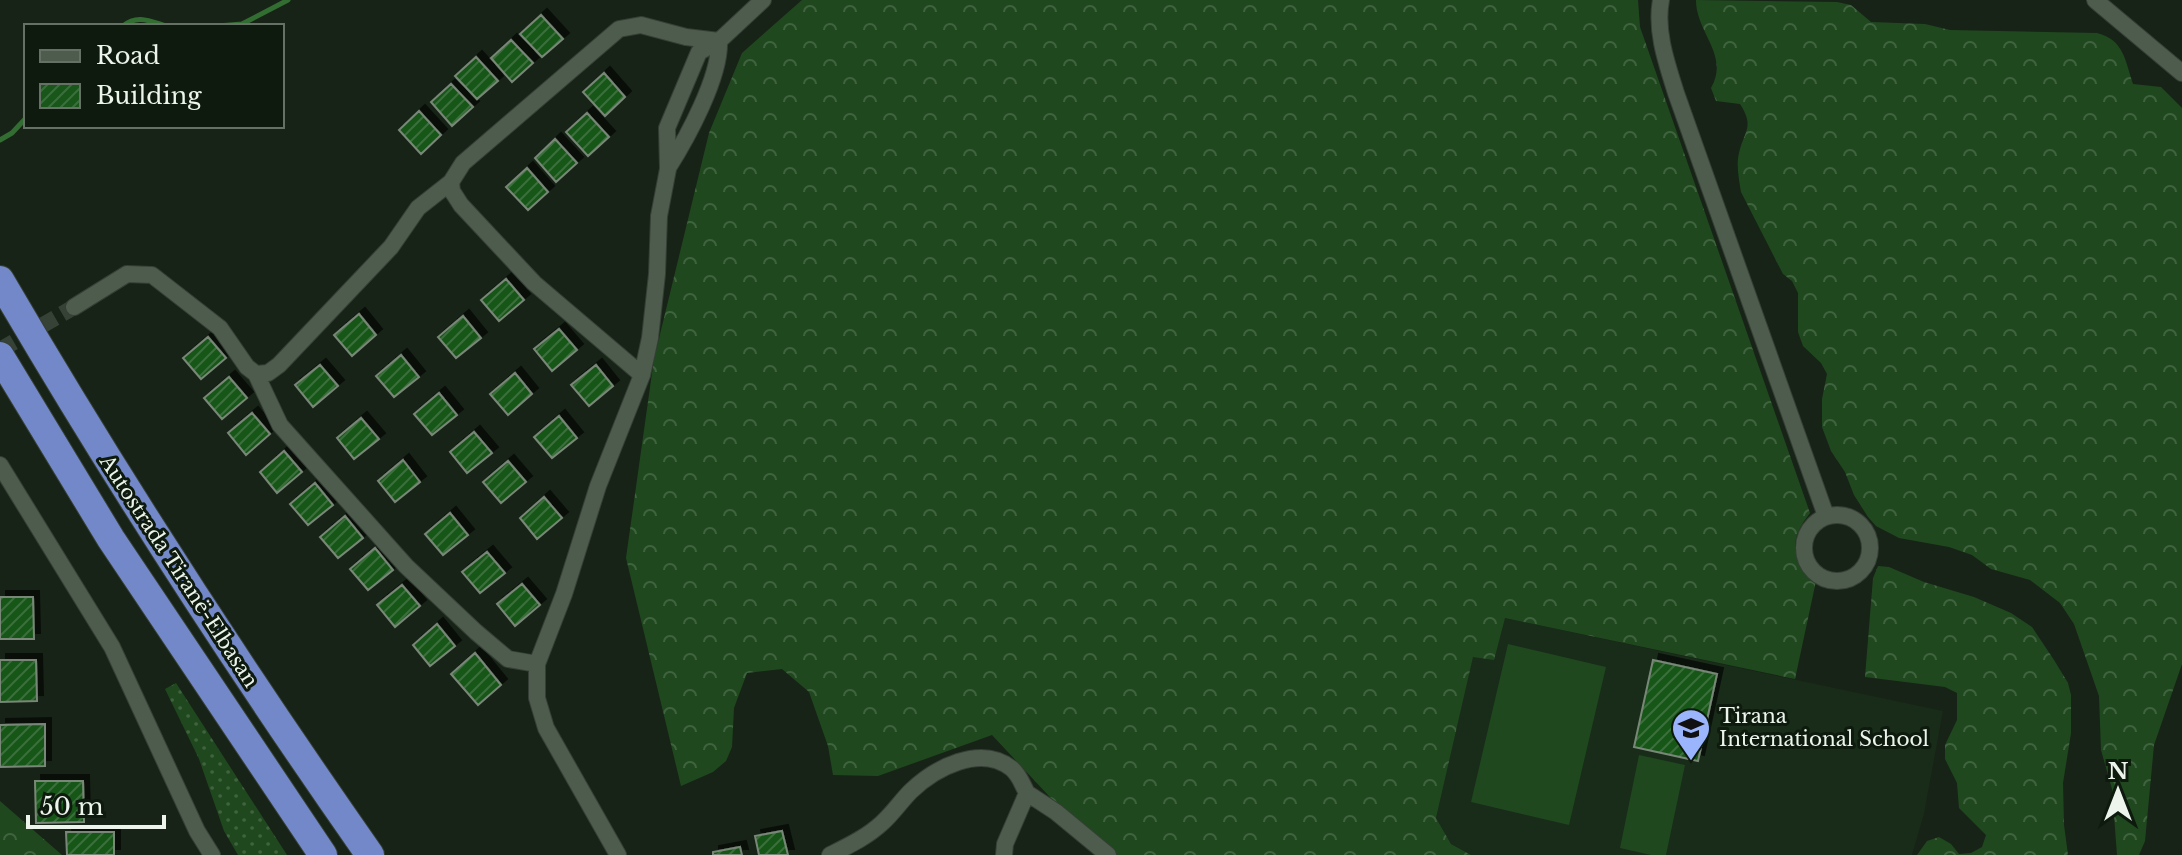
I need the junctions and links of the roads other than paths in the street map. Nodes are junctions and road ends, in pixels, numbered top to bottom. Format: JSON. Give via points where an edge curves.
{"nodes":[{"id":1,"x":763,"y":0,"type":"edge"},
{"id":2,"x":1661,"y":0,"type":"edge"},
{"id":3,"x":2095,"y":0,"type":"edge"},
{"id":4,"x":719,"y":41,"type":"junction"},
{"id":5,"x":2182,"y":73,"type":"edge"},
{"id":6,"x":451,"y":182,"type":"junction"},
{"id":7,"x":0,"y":280,"type":"edge"},
{"id":8,"x":74,"y":307,"type":"tunnel mouth"},
{"id":9,"x":0,"y":356,"type":"edge"},
{"id":10,"x":256,"y":374,"type":"junction"},
{"id":11,"x":642,"y":375,"type":"junction"},
{"id":12,"x":0,"y":465,"type":"edge"},
{"id":13,"x":1826,"y":516,"type":"junction"},
{"id":14,"x":537,"y":664,"type":"junction"},
{"id":15,"x":1027,"y":793,"type":"junction"},
{"id":16,"x":212,"y":855,"type":"edge"},
{"id":17,"x":323,"y":855,"type":"edge"},
{"id":18,"x":370,"y":855,"type":"edge"},
{"id":19,"x":618,"y":855,"type":"edge"},
{"id":20,"x":830,"y":855,"type":"edge"},
{"id":21,"x":1004,"y":855,"type":"edge"},
{"id":22,"x":1108,"y":855,"type":"edge"}],
"edges":[{"from":1,"to":4,"type":"street"},
{"from":2,"to":13,"type":"street","via":[[1664,53],[1676,93]]},
{"from":3,"to":5,"type":"street"},
{"from":4,"to":6,"type":"street","via":[[641,25],[619,29],[474,153]]},
{"from":4,"to":11,"type":"street","via":[[699,52],[667,128],[668,169]]},
{"from":6,"to":10,"type":"street","via":[[418,208],[391,247],[279,365]]},
{"from":6,"to":11,"type":"street","via":[[461,205],[534,283]]},
{"from":7,"to":18,"type":"highway","name":"Autostrada Tiranë-Elbasan","via":[[146,523]]},
{"from":8,"to":10,"type":"street","via":[[127,274],[152,275],[220,328]]},
{"from":9,"to":17,"type":"highway","name":"Autostrada Tiranë-Elbasan","via":[[111,539]]},
{"from":10,"to":14,"type":"street","via":[[280,425],[406,566],[508,659]]},
{"from":11,"to":14,"type":"street"},
{"from":12,"to":16,"type":"street","via":[[112,647]]},
{"from":13,"to":13,"type":"street","via":[[1805,539],[1806,560],[1819,576],[1851,578],[1867,562],[1870,540],[1848,516]]},
{"from":14,"to":19,"type":"street","via":[[537,698],[546,728]]},
{"from":15,"to":20,"type":"street","via":[[1009,766],[990,758],[968,759],[932,774],[882,823]]},
{"from":15,"to":21,"type":"street"},
{"from":15,"to":22,"type":"street"}]}
